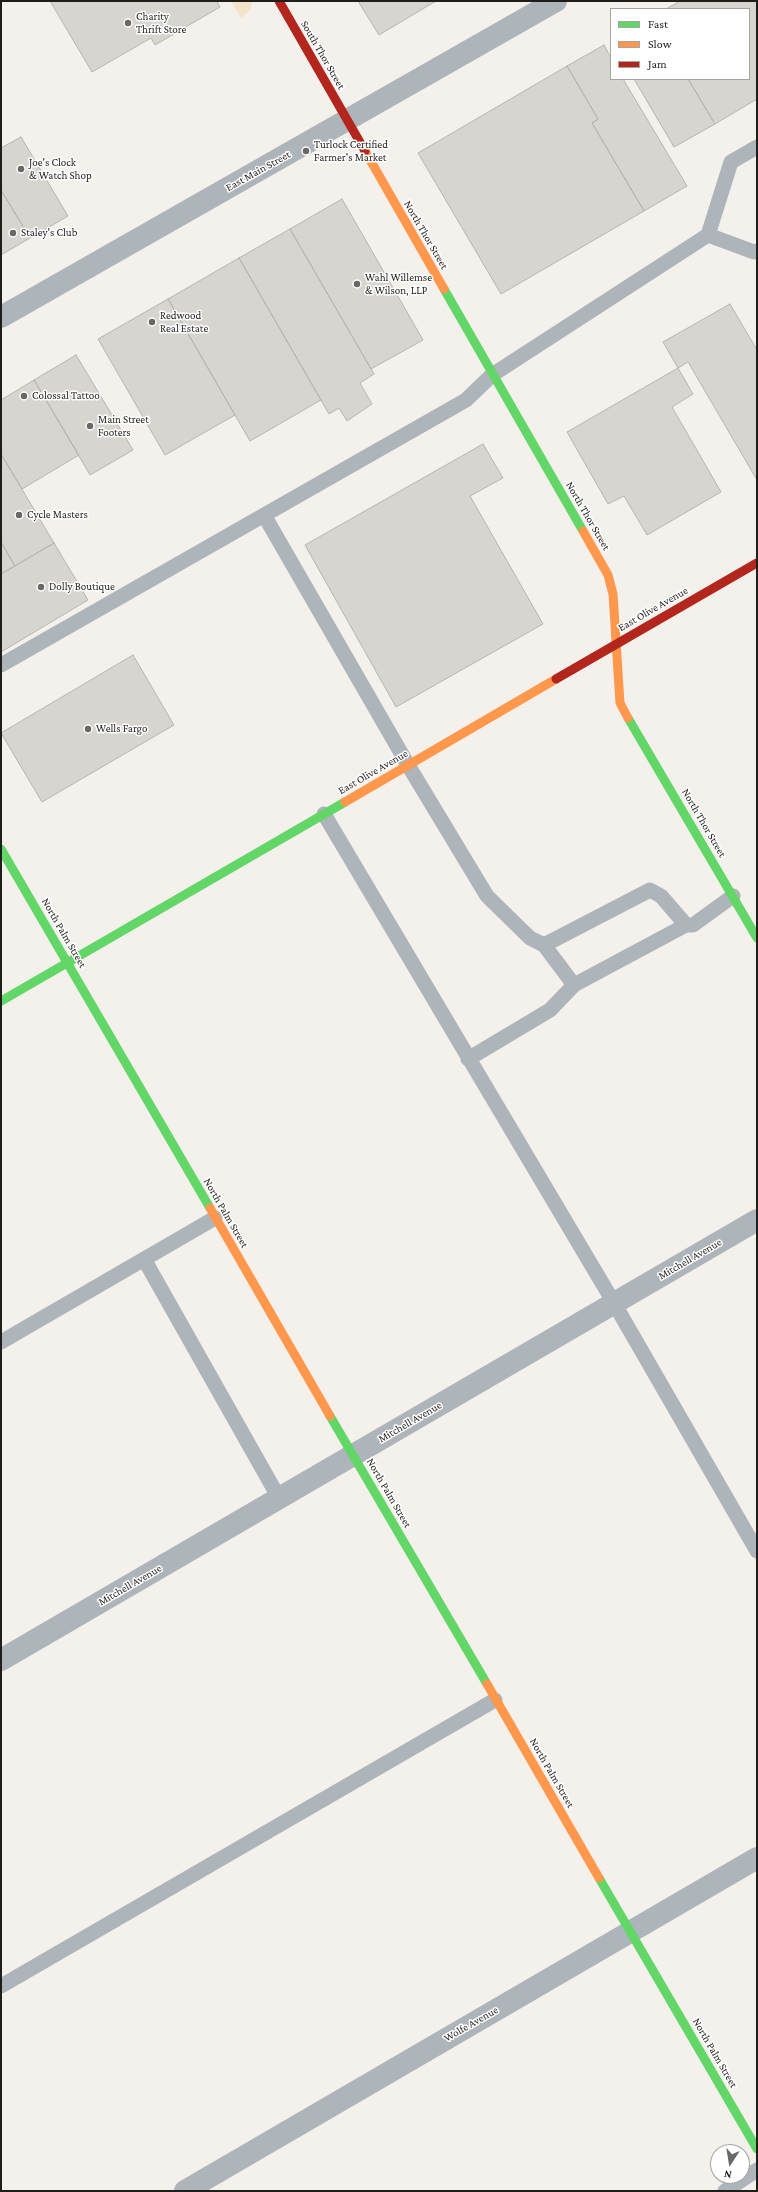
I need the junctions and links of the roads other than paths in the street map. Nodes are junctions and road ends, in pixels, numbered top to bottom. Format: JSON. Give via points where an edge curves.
{"nodes":[{"id":1,"x":278,"y":1,"type":"edge"},
{"id":2,"x":556,"y":1,"type":"edge"},
{"id":3,"x":348,"y":121,"type":"junction"},
{"id":4,"x":757,"y":148,"type":"edge"},
{"id":5,"x":708,"y":235,"type":"junction"},
{"id":6,"x":757,"y":251,"type":"edge"},
{"id":7,"x":1,"y":317,"type":"edge"},
{"id":8,"x":492,"y":375,"type":"junction"},
{"id":9,"x":264,"y":515,"type":"junction"},
{"id":10,"x":757,"y":563,"type":"edge"},
{"id":11,"x":616,"y":645,"type":"junction"},
{"id":12,"x":1,"y":665,"type":"edge"},
{"id":13,"x":408,"y":765,"type":"junction"},
{"id":14,"x":324,"y":814,"type":"junction"},
{"id":15,"x":1,"y":849,"type":"edge"},
{"id":16,"x":733,"y":896,"type":"junction"},
{"id":17,"x":686,"y":925,"type":"junction"},
{"id":18,"x":757,"y":938,"type":"edge"},
{"id":19,"x":544,"y":945,"type":"junction"},
{"id":20,"x":67,"y":963,"type":"junction"},
{"id":21,"x":574,"y":985,"type":"junction"},
{"id":22,"x":1,"y":1001,"type":"edge"},
{"id":23,"x":468,"y":1059,"type":"junction"},
{"id":24,"x":215,"y":1218,"type":"junction"},
{"id":25,"x":757,"y":1220,"type":"edge"},
{"id":26,"x":144,"y":1259,"type":"junction"},
{"id":27,"x":614,"y":1303,"type":"junction"},
{"id":28,"x":1,"y":1342,"type":"edge"},
{"id":29,"x":353,"y":1455,"type":"junction"},
{"id":30,"x":279,"y":1498,"type":"junction"},
{"id":31,"x":757,"y":1551,"type":"edge"},
{"id":32,"x":1,"y":1660,"type":"edge"},
{"id":33,"x":495,"y":1700,"type":"junction"},
{"id":34,"x":757,"y":1858,"type":"edge"},
{"id":35,"x":631,"y":1931,"type":"junction"},
{"id":36,"x":1,"y":1986,"type":"edge"},
{"id":37,"x":757,"y":2149,"type":"edge"},
{"id":38,"x":757,"y":2170,"type":"edge"},
{"id":39,"x":185,"y":2191,"type":"edge"},
{"id":40,"x":725,"y":2191,"type":"edge"}],
"edges":[{"from":1,"to":3,"type":"street","name":"South Thor Street"},
{"from":2,"to":3,"type":"street","name":"East Main Street"},
{"from":3,"to":7,"type":"street","name":"East Main Street"},
{"from":3,"to":8,"type":"street","name":"North Thor Street"},
{"from":4,"to":5,"type":"lane","via":[[732,162]]},
{"from":5,"to":6,"type":"lane"},
{"from":5,"to":8,"type":"lane"},
{"from":8,"to":9,"type":"lane","via":[[466,400]]},
{"from":8,"to":11,"type":"street","name":"North Thor Street","via":[[608,575],[613,594]]},
{"from":9,"to":12,"type":"lane"},
{"from":9,"to":13,"type":"lane"},
{"from":10,"to":11,"type":"street","name":"East Olive Avenue"},
{"from":11,"to":13,"type":"street","name":"East Olive Avenue"},
{"from":11,"to":16,"type":"street","name":"North Thor Street","via":[[619,695],[624,711]]},
{"from":13,"to":14,"type":"street","name":"East Olive Avenue"},
{"from":13,"to":19,"type":"lane","via":[[487,896],[530,938]]},
{"from":14,"to":20,"type":"street","name":"East Olive Avenue"},
{"from":14,"to":23,"type":"lane"},
{"from":15,"to":20,"type":"street","name":"North Palm Street"},
{"from":16,"to":17,"type":"lane","via":[[693,925]]},
{"from":16,"to":18,"type":"street","name":"North Thor Street"},
{"from":17,"to":19,"type":"lane","via":[[661,896],[650,890]]},
{"from":17,"to":21,"type":"lane"},
{"from":19,"to":21,"type":"lane"},
{"from":20,"to":22,"type":"street","name":"East Olive Avenue"},
{"from":20,"to":24,"type":"street","name":"North Palm Street"},
{"from":21,"to":23,"type":"lane","via":[[550,1010]]},
{"from":23,"to":27,"type":"lane"},
{"from":24,"to":26,"type":"lane"},
{"from":24,"to":29,"type":"street","name":"North Palm Street"},
{"from":25,"to":27,"type":"street","name":"Mitchell Avenue"},
{"from":26,"to":28,"type":"lane"},
{"from":26,"to":30,"type":"lane"},
{"from":27,"to":29,"type":"street","name":"Mitchell Avenue"},
{"from":27,"to":31,"type":"lane"},
{"from":29,"to":30,"type":"street","name":"Mitchell Avenue"},
{"from":29,"to":33,"type":"street","name":"North Palm Street"},
{"from":30,"to":32,"type":"street","name":"Mitchell Avenue"},
{"from":33,"to":35,"type":"street","name":"North Palm Street"},
{"from":33,"to":36,"type":"lane"},
{"from":34,"to":35,"type":"street","name":"Wolfe Avenue"},
{"from":35,"to":37,"type":"street","name":"North Palm Street"},
{"from":35,"to":39,"type":"street","name":"Wolfe Avenue"},
{"from":38,"to":40,"type":"lane"}]}
